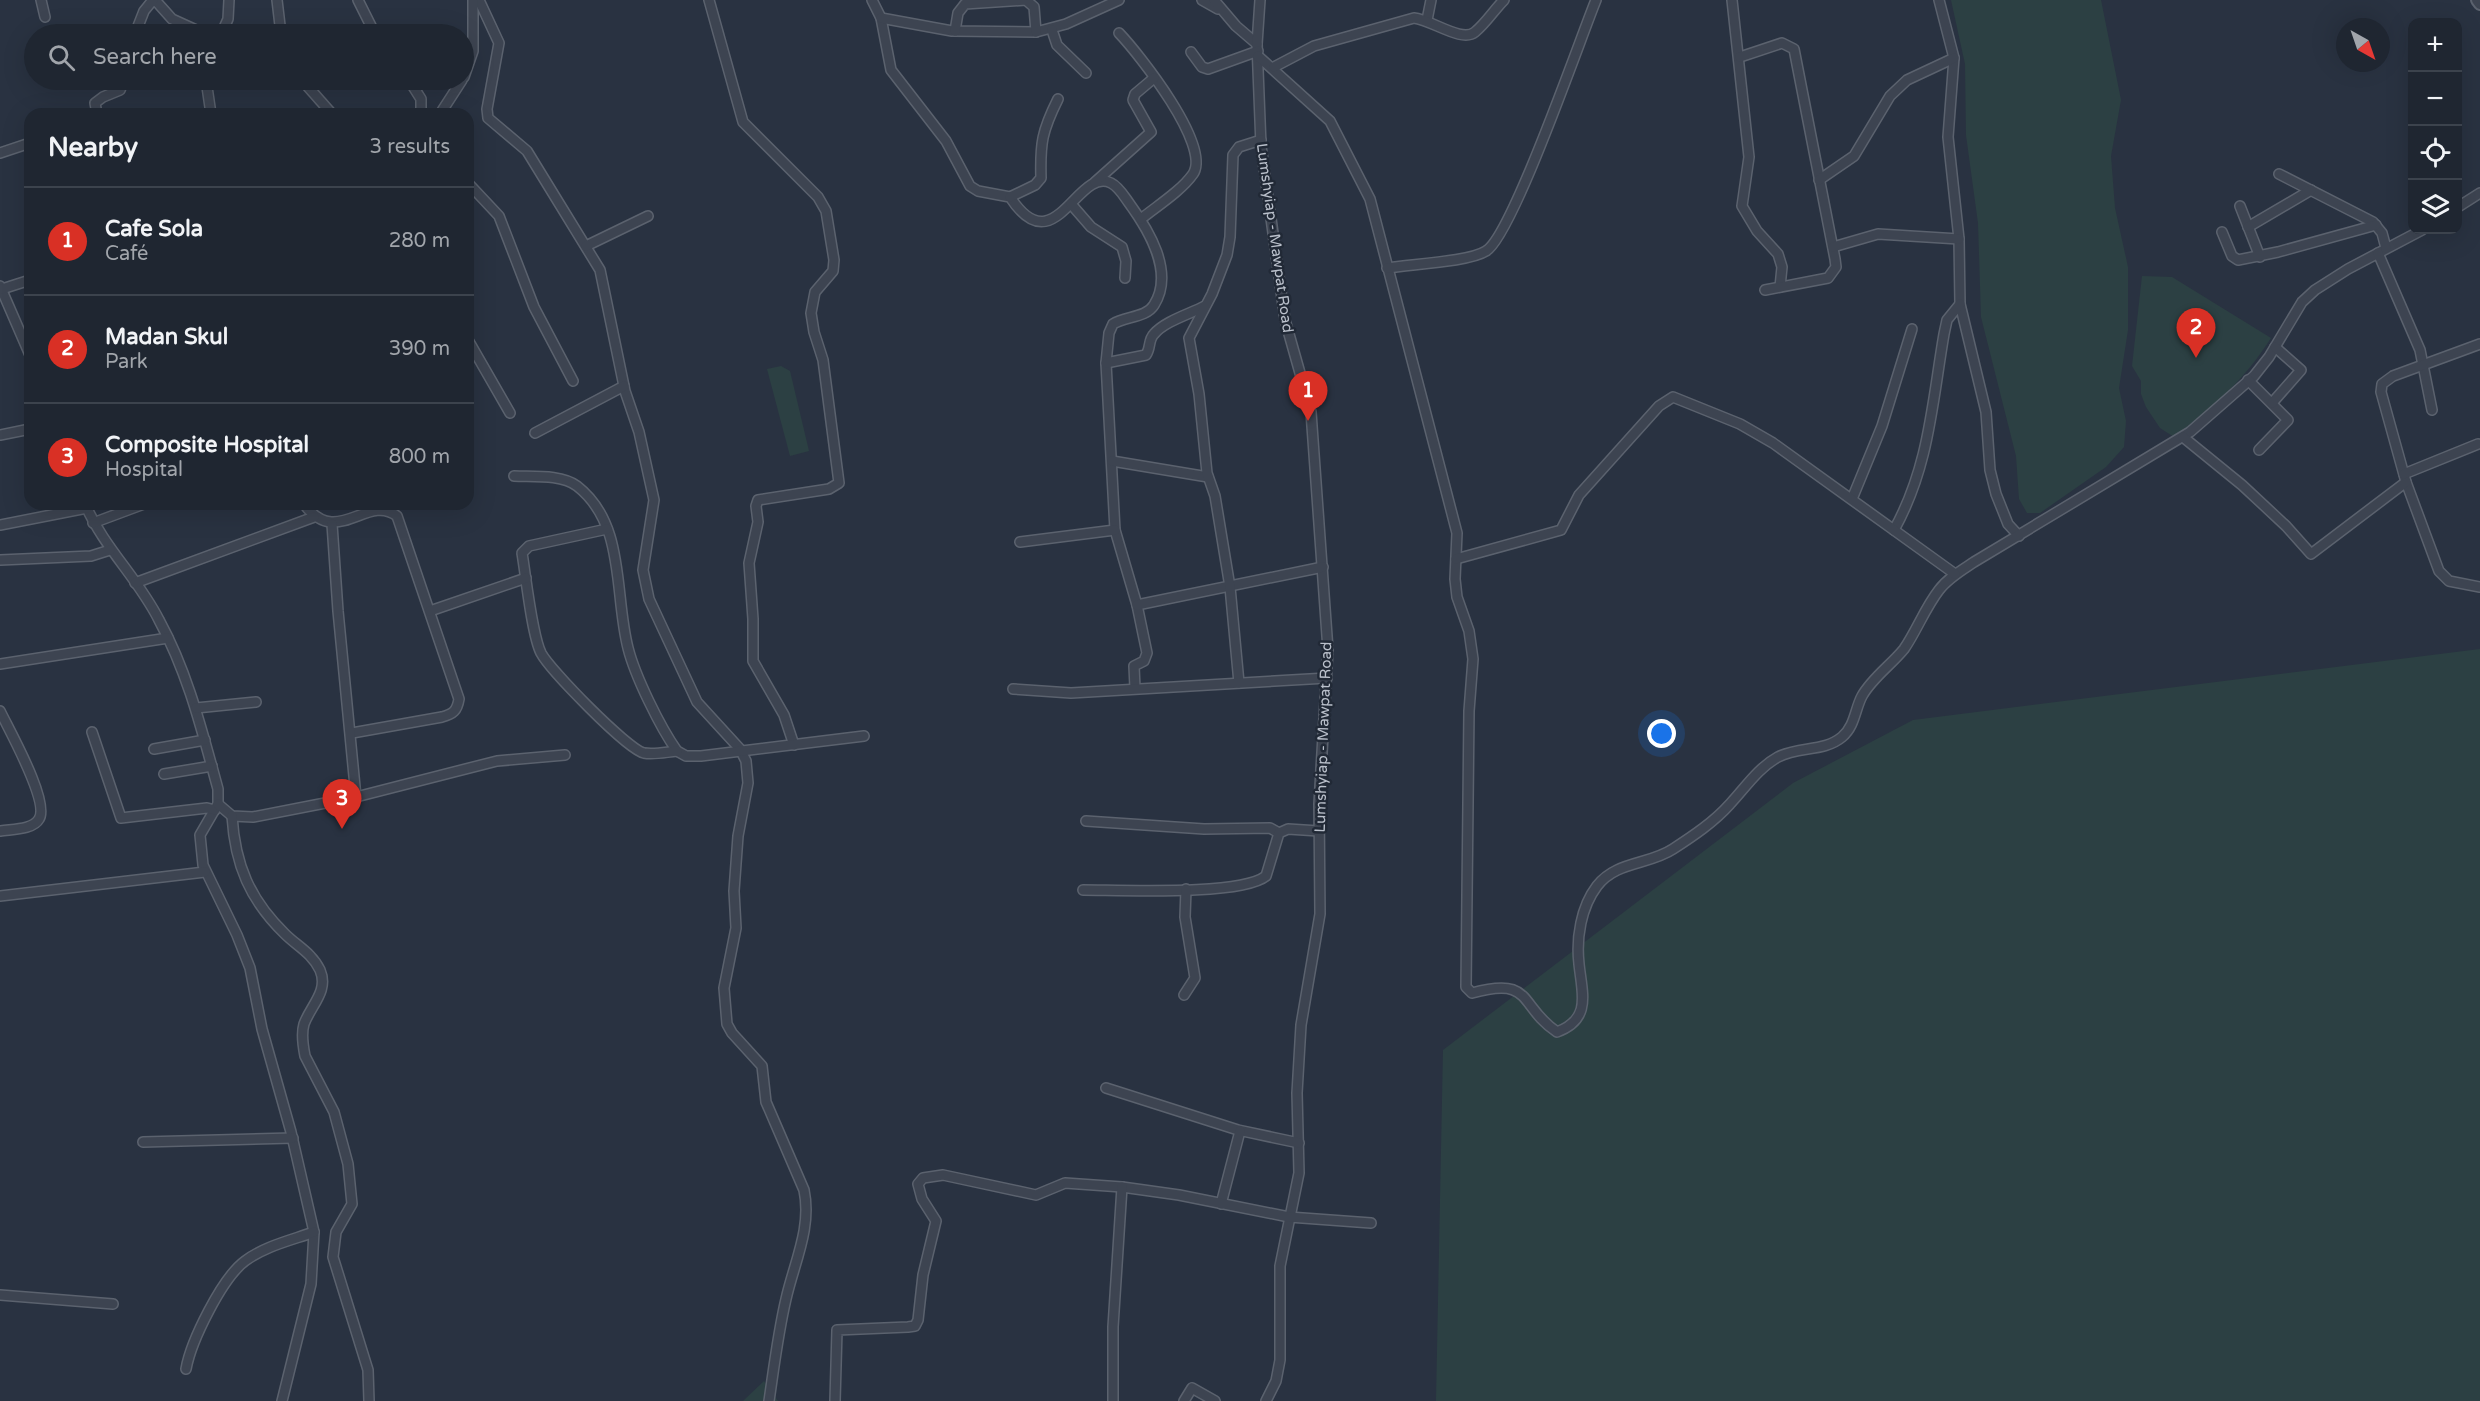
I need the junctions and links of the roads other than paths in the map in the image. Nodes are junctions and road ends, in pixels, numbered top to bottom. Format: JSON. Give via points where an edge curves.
{"nodes":[{"id":1,"x":41,"y":0,"type":"edge"},
{"id":2,"x":154,"y":0,"type":"edge"},
{"id":3,"x":229,"y":0,"type":"edge"},
{"id":4,"x":277,"y":0,"type":"edge"},
{"id":5,"x":358,"y":0,"type":"edge"},
{"id":6,"x":473,"y":0,"type":"edge"},
{"id":7,"x":479,"y":0,"type":"edge"},
{"id":8,"x":709,"y":0,"type":"edge"},
{"id":9,"x":872,"y":0,"type":"edge"},
{"id":10,"x":1119,"y":0,"type":"edge"},
{"id":11,"x":1202,"y":0,"type":"edge"},
{"id":12,"x":1214,"y":0,"type":"edge"},
{"id":13,"x":1260,"y":0,"type":"edge"},
{"id":14,"x":1431,"y":0,"type":"edge"},
{"id":15,"x":1504,"y":0,"type":"edge"},
{"id":16,"x":1596,"y":0,"type":"edge"},
{"id":17,"x":1732,"y":0,"type":"edge"},
{"id":18,"x":1939,"y":0,"type":"edge"},
{"id":19,"x":2476,"y":0,"type":"edge"},
{"id":20,"x":2480,"y":4,"type":"edge"},
{"id":21,"x":1220,"y":10,"type":"junction"},
{"id":22,"x":45,"y":17,"type":"dead end"},
{"id":23,"x":881,"y":18,"type":"junction"},
{"id":24,"x":1427,"y":20,"type":"junction"},
{"id":25,"x":138,"y":24,"type":"edge"},
{"id":26,"x":182,"y":24,"type":"edge"},
{"id":27,"x":226,"y":24,"type":"edge"},
{"id":28,"x":280,"y":24,"type":"edge"},
{"id":29,"x":370,"y":24,"type":"edge"},
{"id":30,"x":473,"y":24,"type":"edge"},
{"id":31,"x":1052,"y":30,"type":"junction"},
{"id":32,"x":955,"y":31,"type":"junction"},
{"id":33,"x":1036,"y":32,"type":"junction"},
{"id":34,"x":1119,"y":33,"type":"dead end"},
{"id":35,"x":1258,"y":50,"type":"junction"},
{"id":36,"x":1191,"y":52,"type":"dead end"},
{"id":37,"x":1740,"y":57,"type":"junction"},
{"id":38,"x":1954,"y":58,"type":"junction"},
{"id":39,"x":1274,"y":68,"type":"junction"},
{"id":40,"x":1086,"y":73,"type":"dead end"},
{"id":41,"x":1154,"y":78,"type":"junction"},
{"id":42,"x":120,"y":90,"type":"edge"},
{"id":43,"x":207,"y":90,"type":"edge"},
{"id":44,"x":311,"y":90,"type":"edge"},
{"id":45,"x":415,"y":90,"type":"edge"},
{"id":46,"x":455,"y":90,"type":"edge"},
{"id":47,"x":1058,"y":99,"type":"dead end"},
{"id":48,"x":96,"y":108,"type":"edge"},
{"id":49,"x":210,"y":108,"type":"edge"},
{"id":50,"x":327,"y":108,"type":"edge"},
{"id":51,"x":421,"y":108,"type":"edge"},
{"id":52,"x":444,"y":108,"type":"edge"},
{"id":53,"x":1260,"y":140,"type":"junction"},
{"id":54,"x":24,"y":145,"type":"edge"},
{"id":55,"x":0,"y":153,"type":"edge"},
{"id":56,"x":2279,"y":174,"type":"dead end"},
{"id":57,"x":1819,"y":180,"type":"junction"},
{"id":58,"x":1093,"y":184,"type":"junction"},
{"id":59,"x":474,"y":189,"type":"edge"},
{"id":60,"x":2311,"y":190,"type":"junction"},
{"id":61,"x":2480,"y":193,"type":"edge"},
{"id":62,"x":1011,"y":197,"type":"junction"},
{"id":63,"x":1071,"y":204,"type":"junction"},
{"id":64,"x":2462,"y":204,"type":"edge"},
{"id":65,"x":2240,"y":206,"type":"dead end"},
{"id":66,"x":648,"y":216,"type":"dead end"},
{"id":67,"x":1141,"y":219,"type":"junction"},
{"id":68,"x":2376,"y":225,"type":"junction"},
{"id":69,"x":2248,"y":227,"type":"junction"},
{"id":70,"x":2222,"y":232,"type":"dead end"},
{"id":71,"x":2414,"y":234,"type":"edge"},
{"id":72,"x":1959,"y":239,"type":"junction"},
{"id":73,"x":586,"y":246,"type":"junction"},
{"id":74,"x":1833,"y":247,"type":"junction"},
{"id":75,"x":2382,"y":251,"type":"junction"},
{"id":76,"x":2260,"y":257,"type":"junction"},
{"id":77,"x":1387,"y":268,"type":"junction"},
{"id":78,"x":1125,"y":278,"type":"dead end"},
{"id":79,"x":24,"y":281,"type":"edge"},
{"id":80,"x":1,"y":287,"type":"edge"},
{"id":81,"x":1780,"y":287,"type":"junction"},
{"id":82,"x":1765,"y":290,"type":"dead end"},
{"id":83,"x":1960,"y":304,"type":"junction"},
{"id":84,"x":1205,"y":306,"type":"junction"},
{"id":85,"x":1912,"y":329,"type":"dead end"},
{"id":86,"x":24,"y":341,"type":"edge"},
{"id":87,"x":2480,"y":344,"type":"edge"},
{"id":88,"x":2275,"y":347,"type":"junction"},
{"id":89,"x":474,"y":350,"type":"edge"},
{"id":90,"x":1106,"y":363,"type":"junction"},
{"id":91,"x":2425,"y":365,"type":"junction"},
{"id":92,"x":2248,"y":380,"type":"junction"},
{"id":93,"x":573,"y":381,"type":"dead end"},
{"id":94,"x":624,"y":386,"type":"junction"},
{"id":95,"x":2272,"y":403,"type":"junction"},
{"id":96,"x":2432,"y":410,"type":"dead end"},
{"id":97,"x":510,"y":413,"type":"dead end"},
{"id":98,"x":24,"y":430,"type":"edge"},
{"id":99,"x":535,"y":433,"type":"dead end"},
{"id":100,"x":0,"y":435,"type":"edge"},
{"id":101,"x":2183,"y":437,"type":"junction"},
{"id":102,"x":2478,"y":444,"type":"dead end"},
{"id":103,"x":2259,"y":450,"type":"dead end"},
{"id":104,"x":1112,"y":461,"type":"junction"},
{"id":105,"x":514,"y":476,"type":"dead end"},
{"id":106,"x":1208,"y":477,"type":"junction"},
{"id":107,"x":2405,"y":478,"type":"junction"},
{"id":108,"x":1852,"y":499,"type":"junction"},
{"id":109,"x":68,"y":510,"type":"edge"},
{"id":110,"x":88,"y":510,"type":"edge"},
{"id":111,"x":128,"y":510,"type":"edge"},
{"id":112,"x":309,"y":510,"type":"edge"},
{"id":113,"x":314,"y":517,"type":"junction"},
{"id":114,"x":93,"y":523,"type":"junction"},
{"id":115,"x":332,"y":524,"type":"junction"},
{"id":116,"x":0,"y":525,"type":"edge"},
{"id":117,"x":607,"y":529,"type":"junction"},
{"id":118,"x":1115,"y":530,"type":"junction"},
{"id":119,"x":1894,"y":530,"type":"junction"},
{"id":120,"x":2019,"y":536,"type":"junction"},
{"id":121,"x":1020,"y":542,"type":"dead end"},
{"id":122,"x":110,"y":550,"type":"junction"},
{"id":123,"x":1456,"y":559,"type":"junction"},
{"id":124,"x":0,"y":560,"type":"edge"},
{"id":125,"x":1323,"y":567,"type":"junction"},
{"id":126,"x":1956,"y":574,"type":"junction"},
{"id":127,"x":526,"y":578,"type":"junction"},
{"id":128,"x":135,"y":584,"type":"junction"},
{"id":129,"x":1230,"y":587,"type":"junction"},
{"id":130,"x":2480,"y":587,"type":"edge"},
{"id":131,"x":1137,"y":606,"type":"junction"},
{"id":132,"x":430,"y":611,"type":"junction"},
{"id":133,"x":168,"y":638,"type":"junction"},
{"id":134,"x":0,"y":664,"type":"edge"},
{"id":135,"x":1327,"y":678,"type":"junction"},
{"id":136,"x":1239,"y":683,"type":"junction"},
{"id":137,"x":1135,"y":688,"type":"junction"},
{"id":138,"x":1013,"y":689,"type":"dead end"},
{"id":139,"x":256,"y":702,"type":"dead end"},
{"id":140,"x":196,"y":708,"type":"junction"},
{"id":141,"x":0,"y":711,"type":"edge"},
{"id":142,"x":92,"y":732,"type":"dead end"},
{"id":143,"x":352,"y":733,"type":"junction"},
{"id":144,"x":864,"y":736,"type":"dead end"},
{"id":145,"x":205,"y":740,"type":"junction"},
{"id":146,"x":794,"y":745,"type":"junction"},
{"id":147,"x":154,"y":749,"type":"dead end"},
{"id":148,"x":740,"y":749,"type":"junction"},
{"id":149,"x":676,"y":751,"type":"junction"},
{"id":150,"x":565,"y":755,"type":"dead end"},
{"id":151,"x":212,"y":766,"type":"junction"},
{"id":152,"x":164,"y":774,"type":"dead end"},
{"id":153,"x":356,"y":797,"type":"junction"},
{"id":154,"x":217,"y":807,"type":"junction"},
{"id":155,"x":232,"y":816,"type":"junction"},
{"id":156,"x":1086,"y":821,"type":"dead end"},
{"id":157,"x":0,"y":831,"type":"edge"},
{"id":158,"x":1319,"y":831,"type":"junction"},
{"id":159,"x":1279,"y":833,"type":"junction"},
{"id":160,"x":205,"y":872,"type":"junction"},
{"id":161,"x":1186,"y":889,"type":"junction"},
{"id":162,"x":1083,"y":890,"type":"dead end"},
{"id":163,"x":0,"y":897,"type":"edge"},
{"id":164,"x":1184,"y":995,"type":"dead end"},
{"id":165,"x":1106,"y":1088,"type":"dead end"},
{"id":166,"x":1240,"y":1131,"type":"junction"},
{"id":167,"x":292,"y":1138,"type":"junction"},
{"id":168,"x":144,"y":1142,"type":"dead end"},
{"id":169,"x":1299,"y":1143,"type":"junction"},
{"id":170,"x":1122,"y":1187,"type":"junction"},
{"id":171,"x":1221,"y":1204,"type":"junction"},
{"id":172,"x":1289,"y":1217,"type":"junction"},
{"id":173,"x":1371,"y":1223,"type":"dead end"},
{"id":174,"x":314,"y":1232,"type":"junction"},
{"id":175,"x":0,"y":1295,"type":"edge"},
{"id":176,"x":113,"y":1304,"type":"dead end"},
{"id":177,"x":186,"y":1369,"type":"dead end"},
{"id":178,"x":282,"y":1401,"type":"edge"},
{"id":179,"x":369,"y":1401,"type":"edge"},
{"id":180,"x":769,"y":1401,"type":"edge"},
{"id":181,"x":835,"y":1401,"type":"edge"},
{"id":182,"x":1113,"y":1401,"type":"edge"},
{"id":183,"x":1184,"y":1401,"type":"edge"},
{"id":184,"x":1215,"y":1401,"type":"edge"},
{"id":185,"x":1266,"y":1401,"type":"edge"}],
"edges":[{"from":1,"to":22,"type":"street"},
{"from":2,"to":25,"type":"street"},
{"from":2,"to":26,"type":"street"},
{"from":3,"to":27,"type":"street"},
{"from":4,"to":28,"type":"street"},
{"from":5,"to":29,"type":"street"},
{"from":6,"to":30,"type":"street"},
{"from":7,"to":73,"type":"street","via":[[499,43],[488,118],[527,151]]},
{"from":8,"to":146,"type":"street","via":[[743,122],[818,197],[826,211],[834,261],[833,271],[815,292],[811,313],[823,360],[839,483],[829,489],[758,500],[759,522],[749,562],[753,661],[784,715]]},
{"from":9,"to":23,"type":"street"},
{"from":10,"to":31,"type":"street"},
{"from":11,"to":21,"type":"street"},
{"from":12,"to":21,"type":"street"},
{"from":13,"to":35,"type":"street","name":"Lumshyiap - Mawpat Road"},
{"from":14,"to":24,"type":"street"},
{"from":15,"to":24,"type":"street","via":[[1467,36]]},
{"from":16,"to":77,"type":"street","via":[[1527,177],[1490,249],[1474,256]]},
{"from":17,"to":37,"type":"street"},
{"from":18,"to":38,"type":"street"},
{"from":19,"to":20,"type":"street"},
{"from":21,"to":35,"type":"street"},
{"from":23,"to":32,"type":"street"},
{"from":23,"to":62,"type":"street","via":[[891,70],[946,141],[970,186]]},
{"from":24,"to":39,"type":"street","via":[[1414,18],[1314,46]]},
{"from":31,"to":33,"type":"street"},
{"from":31,"to":40,"type":"street","via":[[1054,41]]},
{"from":32,"to":33,"type":"street"},
{"from":32,"to":33,"type":"street","via":[[958,13],[965,4],[1026,0],[1034,7]]},
{"from":34,"to":41,"type":"street","via":[[1147,63]]},
{"from":35,"to":36,"type":"street","via":[[1208,69]]},
{"from":35,"to":39,"type":"street"},
{"from":35,"to":53,"type":"street","name":"Lumshyiap - Mawpat Road"},
{"from":37,"to":57,"type":"street","via":[[1782,43],[1794,49]]},
{"from":37,"to":81,"type":"street","via":[[1749,158],[1742,206],[1756,231],[1778,254],[1782,267]]},
{"from":38,"to":57,"type":"street","via":[[1907,80],[1890,96],[1854,156]]},
{"from":38,"to":72,"type":"street","via":[[1948,137]]},
{"from":39,"to":77,"type":"street","via":[[1330,121],[1340,137],[1370,199]]},
{"from":41,"to":58,"type":"street","via":[[1133,100],[1151,132]]},
{"from":41,"to":67,"type":"street","via":[[1190,138],[1197,164],[1186,180]]},
{"from":42,"to":48,"type":"street","via":[[98,99]]},
{"from":43,"to":49,"type":"street"},
{"from":44,"to":50,"type":"street"},
{"from":45,"to":51,"type":"street"},
{"from":46,"to":52,"type":"street"},
{"from":47,"to":62,"type":"street","via":[[1040,149],[1041,178]]},
{"from":53,"to":84,"type":"street","via":[[1239,147],[1233,154],[1227,255]]},
{"from":53,"to":125,"type":"street","name":"Lumshyiap - Mawpat Road","via":[[1285,320],[1311,412]]},
{"from":54,"to":55,"type":"street"},
{"from":56,"to":60,"type":"street"},
{"from":57,"to":74,"type":"street"},
{"from":58,"to":63,"type":"street"},
{"from":58,"to":67,"type":"street","via":[[1102,180],[1119,189]]},
{"from":59,"to":93,"type":"street","via":[[499,216],[534,307]]},
{"from":60,"to":68,"type":"street"},
{"from":60,"to":69,"type":"street"},
{"from":61,"to":64,"type":"street"},
{"from":62,"to":63,"type":"street","via":[[1020,212],[1031,220],[1046,220]]},
{"from":63,"to":78,"type":"street","via":[[1091,227],[1122,247]]},
{"from":65,"to":69,"type":"street"},
{"from":66,"to":73,"type":"street"},
{"from":67,"to":90,"type":"street","via":[[1161,262],[1157,299],[1149,312],[1113,324]]},
{"from":68,"to":75,"type":"street","via":[[2382,233]]},
{"from":68,"to":76,"type":"street"},
{"from":69,"to":76,"type":"street"},
{"from":70,"to":76,"type":"street","via":[[2235,259]]},
{"from":71,"to":75,"type":"street"},
{"from":72,"to":74,"type":"street","via":[[1878,234]]},
{"from":72,"to":83,"type":"street"},
{"from":73,"to":94,"type":"street","via":[[600,270]]},
{"from":74,"to":81,"type":"street","via":[[1836,267],[1828,278]]},
{"from":75,"to":88,"type":"street","via":[[2348,269],[2302,302]]},
{"from":75,"to":91,"type":"street"},
{"from":77,"to":123,"type":"street","via":[[1457,533]]},
{"from":79,"to":80,"type":"street"},
{"from":80,"to":86,"type":"street"},
{"from":81,"to":82,"type":"street"},
{"from":83,"to":119,"type":"street","via":[[1947,320],[1920,473]]},
{"from":83,"to":120,"type":"street","via":[[1986,412],[1990,470],[1996,494],[2008,524]]},
{"from":84,"to":90,"type":"street","via":[[1157,330],[1146,355]]},
{"from":84,"to":106,"type":"street","via":[[1189,338],[1200,394]]},
{"from":85,"to":108,"type":"street","via":[[1882,426]]},
{"from":87,"to":91,"type":"street"},
{"from":88,"to":92,"type":"street"},
{"from":88,"to":95,"type":"street","via":[[2301,370]]},
{"from":89,"to":97,"type":"street"},
{"from":90,"to":104,"type":"street"},
{"from":91,"to":96,"type":"street"},
{"from":91,"to":107,"type":"street","via":[[2382,384],[2380,392]]},
{"from":92,"to":95,"type":"street"},
{"from":92,"to":101,"type":"street"},
{"from":94,"to":99,"type":"street"},
{"from":94,"to":148,"type":"street","via":[[654,500],[643,570],[649,599],[697,702]]},
{"from":95,"to":103,"type":"street","via":[[2288,420]]},
{"from":98,"to":100,"type":"street"},
{"from":101,"to":107,"type":"street","via":[[2242,485],[2311,555]]},
{"from":101,"to":120,"type":"street"},
{"from":102,"to":107,"type":"street"},
{"from":104,"to":106,"type":"street"},
{"from":104,"to":118,"type":"street"},
{"from":105,"to":117,"type":"street","via":[[561,479],[575,484],[597,509]]},
{"from":106,"to":129,"type":"street","via":[[1215,496]]},
{"from":107,"to":130,"type":"street","via":[[2442,576]]},
{"from":108,"to":119,"type":"street"},
{"from":108,"to":123,"type":"street","via":[[1740,424],[1673,398],[1659,406],[1579,495],[1561,530]]},
{"from":109,"to":116,"type":"street"},
{"from":110,"to":114,"type":"street"},
{"from":111,"to":114,"type":"street"},
{"from":112,"to":113,"type":"street"},
{"from":113,"to":115,"type":"street"},
{"from":113,"to":128,"type":"street"},
{"from":114,"to":122,"type":"street"},
{"from":115,"to":132,"type":"street","via":[[381,511],[397,516]]},
{"from":115,"to":143,"type":"street"},
{"from":117,"to":127,"type":"street","via":[[529,546],[522,553]]},
{"from":117,"to":149,"type":"street","via":[[630,658]]},
{"from":118,"to":121,"type":"street"},
{"from":118,"to":131,"type":"street"},
{"from":119,"to":126,"type":"street"},
{"from":120,"to":126,"type":"street"},
{"from":122,"to":124,"type":"street","via":[[91,556]]},
{"from":122,"to":128,"type":"street"},
{"from":123,"to":126,"type":"street","via":[[1457,597],[1473,659],[1468,711],[1466,987],[1472,993],[1498,987],[1516,990],[1557,1032],[1569,1028],[1584,1000],[1580,929],[1596,887],[1619,868],[1665,855],[1699,831],[1776,758],[1828,746],[1845,735],[1867,688],[1902,651],[1939,591]]},
{"from":125,"to":129,"type":"street"},
{"from":125,"to":135,"type":"street","name":"Lumshyiap - Mawpat Road"},
{"from":127,"to":132,"type":"street"},
{"from":127,"to":149,"type":"street","via":[[538,646],[546,660],[635,749],[651,753]]},
{"from":128,"to":133,"type":"street"},
{"from":129,"to":131,"type":"street"},
{"from":129,"to":136,"type":"street"},
{"from":131,"to":137,"type":"street","via":[[1147,653],[1144,661],[1134,666]]},
{"from":132,"to":143,"type":"street","via":[[459,699],[458,708],[442,717]]},
{"from":133,"to":134,"type":"street"},
{"from":133,"to":140,"type":"street"},
{"from":135,"to":136,"type":"street"},
{"from":135,"to":158,"type":"street","name":"Lumshyiap - Mawpat Road"},
{"from":136,"to":137,"type":"street"},
{"from":137,"to":138,"type":"street","via":[[1071,693]]},
{"from":139,"to":140,"type":"street"},
{"from":140,"to":145,"type":"street"},
{"from":141,"to":157,"type":"street","via":[[42,807],[41,818],[35,824]]},
{"from":142,"to":154,"type":"street","via":[[121,818]]},
{"from":143,"to":153,"type":"street"},
{"from":144,"to":146,"type":"street"},
{"from":145,"to":147,"type":"street"},
{"from":145,"to":151,"type":"street"},
{"from":146,"to":148,"type":"street"},
{"from":148,"to":149,"type":"street","via":[[686,756]]},
{"from":148,"to":180,"type":"street","via":[[748,783],[738,836],[736,928],[725,972],[727,1024],[762,1066],[766,1102],[807,1204]]},
{"from":150,"to":153,"type":"street","via":[[497,761]]},
{"from":151,"to":152,"type":"street"},
{"from":151,"to":154,"type":"street","via":[[218,789]]},
{"from":153,"to":155,"type":"street","via":[[253,817]]},
{"from":154,"to":155,"type":"street"},
{"from":154,"to":160,"type":"street","via":[[200,835]]},
{"from":155,"to":179,"type":"street","via":[[234,847],[244,878],[265,914],[314,960],[323,981],[303,1026],[303,1046],[337,1122],[348,1164],[352,1204],[336,1232],[333,1257],[368,1370]]},
{"from":156,"to":159,"type":"street","via":[[1204,829],[1270,828]]},
{"from":158,"to":159,"type":"street","via":[[1288,829]]},
{"from":158,"to":169,"type":"street","name":"Lumshyiap - Mawpat Road","via":[[1320,914],[1301,1025]]},
{"from":159,"to":161,"type":"street","via":[[1270,868],[1258,883]]},
{"from":160,"to":163,"type":"street"},
{"from":160,"to":167,"type":"street","via":[[244,949]]},
{"from":161,"to":162,"type":"street"},
{"from":161,"to":164,"type":"street","via":[[1185,917],[1195,972]]},
{"from":165,"to":166,"type":"street"},
{"from":166,"to":169,"type":"street"},
{"from":166,"to":171,"type":"street"},
{"from":167,"to":168,"type":"street"},
{"from":167,"to":174,"type":"street"},
{"from":169,"to":172,"type":"street","name":"Lumshyiap - Mawpat Road","via":[[1298,1184]]},
{"from":170,"to":171,"type":"street"},
{"from":170,"to":181,"type":"street","via":[[1065,1183],[1036,1195],[943,1175],[923,1178],[918,1184],[920,1193],[936,1221],[923,1275],[918,1320],[915,1326],[908,1327],[837,1330]]},
{"from":170,"to":182,"type":"street"},
{"from":171,"to":172,"type":"street"},
{"from":172,"to":173,"type":"street"},
{"from":172,"to":185,"type":"street","name":"Lumshyiap - Mawpat Road","via":[[1280,1266],[1280,1360],[1276,1381]]},
{"from":174,"to":177,"type":"street","via":[[261,1252],[237,1268],[195,1336]]},
{"from":174,"to":178,"type":"street","via":[[310,1284]]},
{"from":175,"to":176,"type":"street"},
{"from":183,"to":184,"type":"street","via":[[1192,1388]]}]}
